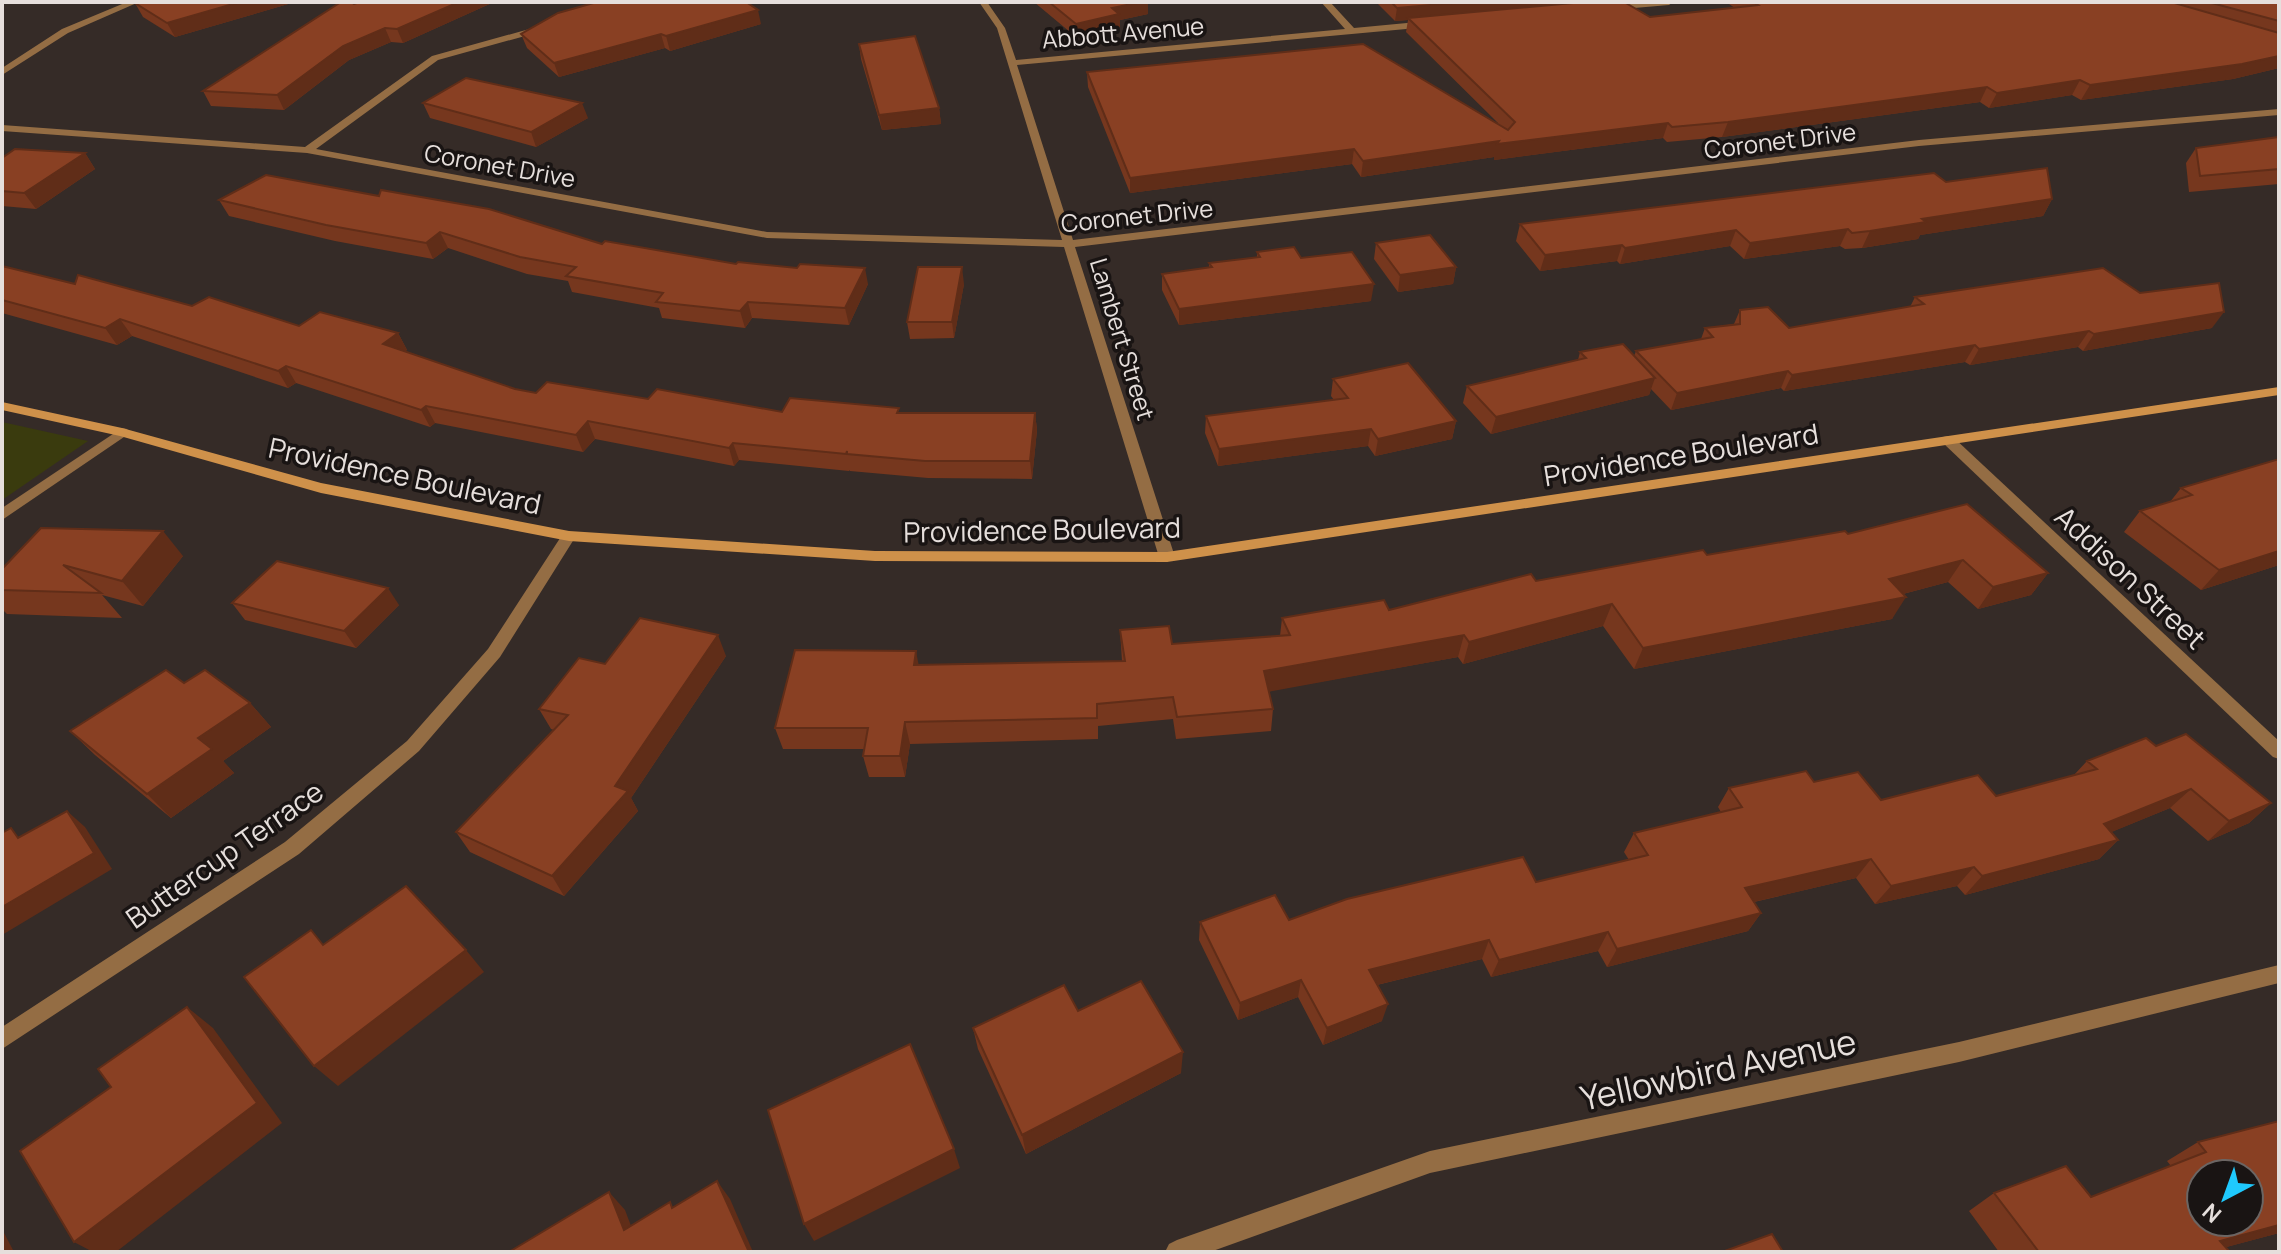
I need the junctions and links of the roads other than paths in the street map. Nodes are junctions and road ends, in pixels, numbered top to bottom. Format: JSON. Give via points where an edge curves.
{"nodes":[{"id":1,"x":135,"y":2,"type":"edge"},
{"id":2,"x":983,"y":2,"type":"edge"},
{"id":3,"x":1325,"y":2,"type":"edge"},
{"id":4,"x":1660,"y":2,"type":"edge"},
{"id":5,"x":1669,"y":2,"type":"edge"},
{"id":6,"x":1599,"y":8,"type":"edge"},
{"id":7,"x":1445,"y":22,"type":"edge"},
{"id":8,"x":550,"y":26,"type":"edge"},
{"id":9,"x":1352,"y":31,"type":"junction"},
{"id":10,"x":1011,"y":63,"type":"junction"},
{"id":11,"x":2,"y":72,"type":"edge"},
{"id":12,"x":2279,"y":112,"type":"edge"},
{"id":13,"x":2,"y":128,"type":"edge"},
{"id":14,"x":307,"y":150,"type":"junction"},
{"id":15,"x":1071,"y":244,"type":"junction"},
{"id":16,"x":2279,"y":391,"type":"edge"},
{"id":17,"x":2,"y":406,"type":"edge"},
{"id":18,"x":122,"y":432,"type":"junction"},
{"id":19,"x":1948,"y":440,"type":"junction"},
{"id":20,"x":2,"y":515,"type":"edge"},
{"id":21,"x":569,"y":536,"type":"junction"},
{"id":22,"x":1167,"y":557,"type":"junction"},
{"id":23,"x":2279,"y":752,"type":"edge"},
{"id":24,"x":2279,"y":974,"type":"edge"},
{"id":25,"x":2,"y":1039,"type":"edge"},
{"id":26,"x":1177,"y":1252,"type":"edge"}],
"edges":[{"from":1,"to":11,"type":"street","via":[[73,24]]},
{"from":2,"to":10,"type":"street","name":"Lambert Street","via":[[1001,28]]},
{"from":3,"to":9,"type":"street"},
{"from":4,"to":5,"type":"street"},
{"from":4,"to":6,"type":"street"},
{"from":7,"to":9,"type":"street","name":"Abbott Avenue"},
{"from":8,"to":14,"type":"street","via":[[435,58]]},
{"from":9,"to":10,"type":"street","name":"Abbott Avenue"},
{"from":10,"to":15,"type":"street","name":"Lambert Street"},
{"from":12,"to":15,"type":"street","name":"Coronet Drive","via":[[1919,143]]},
{"from":13,"to":14,"type":"street","name":"Coronet Drive"},
{"from":14,"to":15,"type":"street","name":"Coronet Drive","via":[[767,235]]},
{"from":15,"to":22,"type":"street","name":"Lambert Street"},
{"from":16,"to":19,"type":"main road","name":"Providence Boulevard"},
{"from":17,"to":18,"type":"main road","name":"Providence Boulevard"},
{"from":18,"to":20,"type":"street"},
{"from":18,"to":21,"type":"main road","name":"Providence Boulevard","via":[[321,488]]},
{"from":19,"to":22,"type":"main road","name":"Providence Boulevard"},
{"from":19,"to":23,"type":"street","name":"Addison Street"},
{"from":21,"to":22,"type":"main road","name":"Providence Boulevard","via":[[875,556]]},
{"from":21,"to":25,"type":"street","name":"Buttercup Terrace","via":[[494,653],[413,746],[292,848]]},
{"from":24,"to":26,"type":"street","name":"Yellowbird Avenue","via":[[1959,1052],[1430,1162]]}]}
